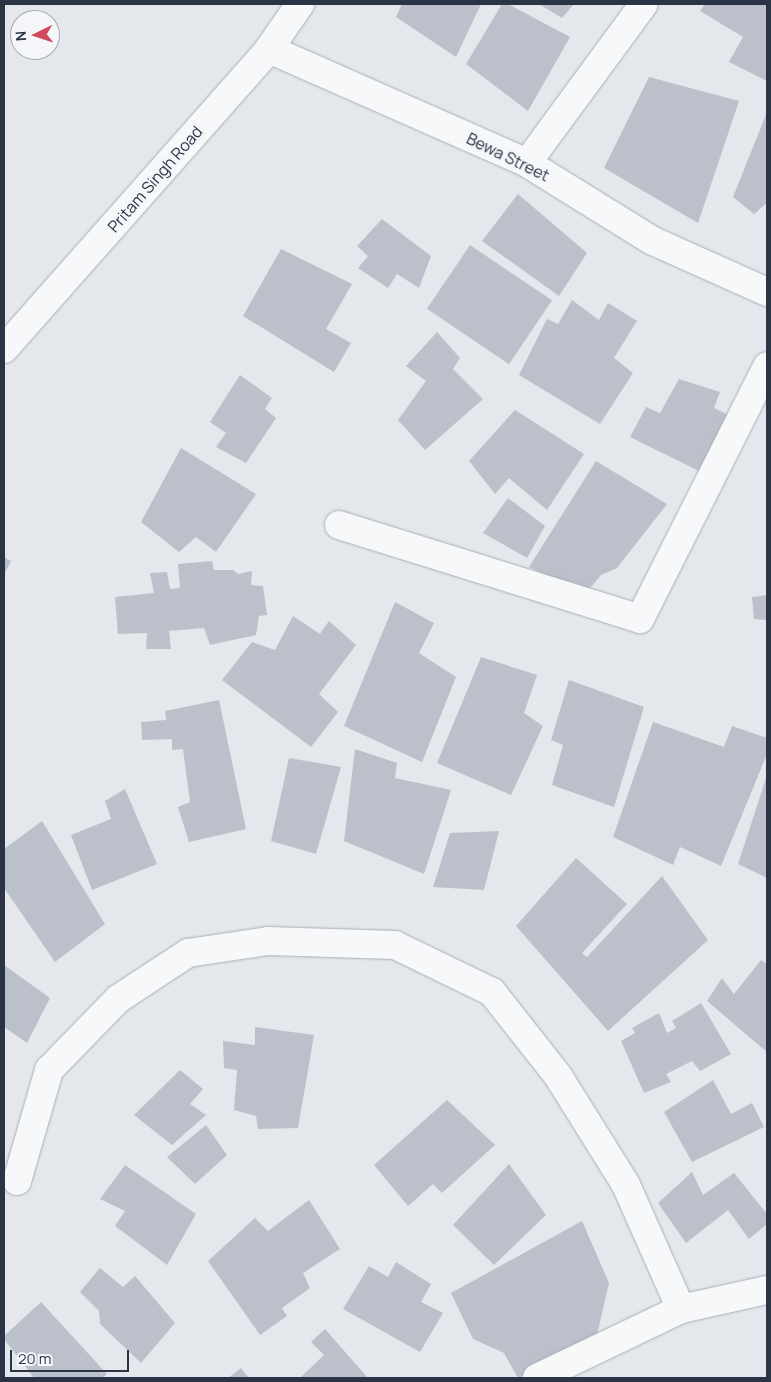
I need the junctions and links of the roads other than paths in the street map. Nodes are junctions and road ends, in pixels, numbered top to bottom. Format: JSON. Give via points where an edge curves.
{"nodes":[{"id":1,"x":300,"y":4,"type":"edge"},
{"id":2,"x":644,"y":4,"type":"edge"},
{"id":3,"x":269,"y":49,"type":"junction"},
{"id":4,"x":527,"y":163,"type":"junction"},
{"id":5,"x":767,"y":292,"type":"edge"},
{"id":6,"x":4,"y":349,"type":"edge"},
{"id":7,"x":767,"y":366,"type":"edge"},
{"id":8,"x":339,"y":525,"type":"dead end"},
{"id":9,"x":17,"y":1180,"type":"dead end"},
{"id":10,"x":767,"y":1290,"type":"edge"},
{"id":11,"x":681,"y":1309,"type":"junction"},
{"id":12,"x":536,"y":1378,"type":"edge"}],
"edges":[{"from":1,"to":3,"type":"street","name":"Pritam Singh Road"},
{"from":2,"to":4,"type":"street"},
{"from":3,"to":4,"type":"street","name":"Bewa Street"},
{"from":3,"to":6,"type":"street","name":"Pritam Singh Road"},
{"from":4,"to":5,"type":"street","name":"Bewa Street","via":[[653,241]]},
{"from":7,"to":8,"type":"street","via":[[640,619]]},
{"from":9,"to":11,"type":"street","via":[[49,1070],[118,998],[188,954],[268,941],[395,945],[492,992],[558,1076],[626,1185]]},
{"from":10,"to":11,"type":"street"},
{"from":11,"to":12,"type":"street"}]}
